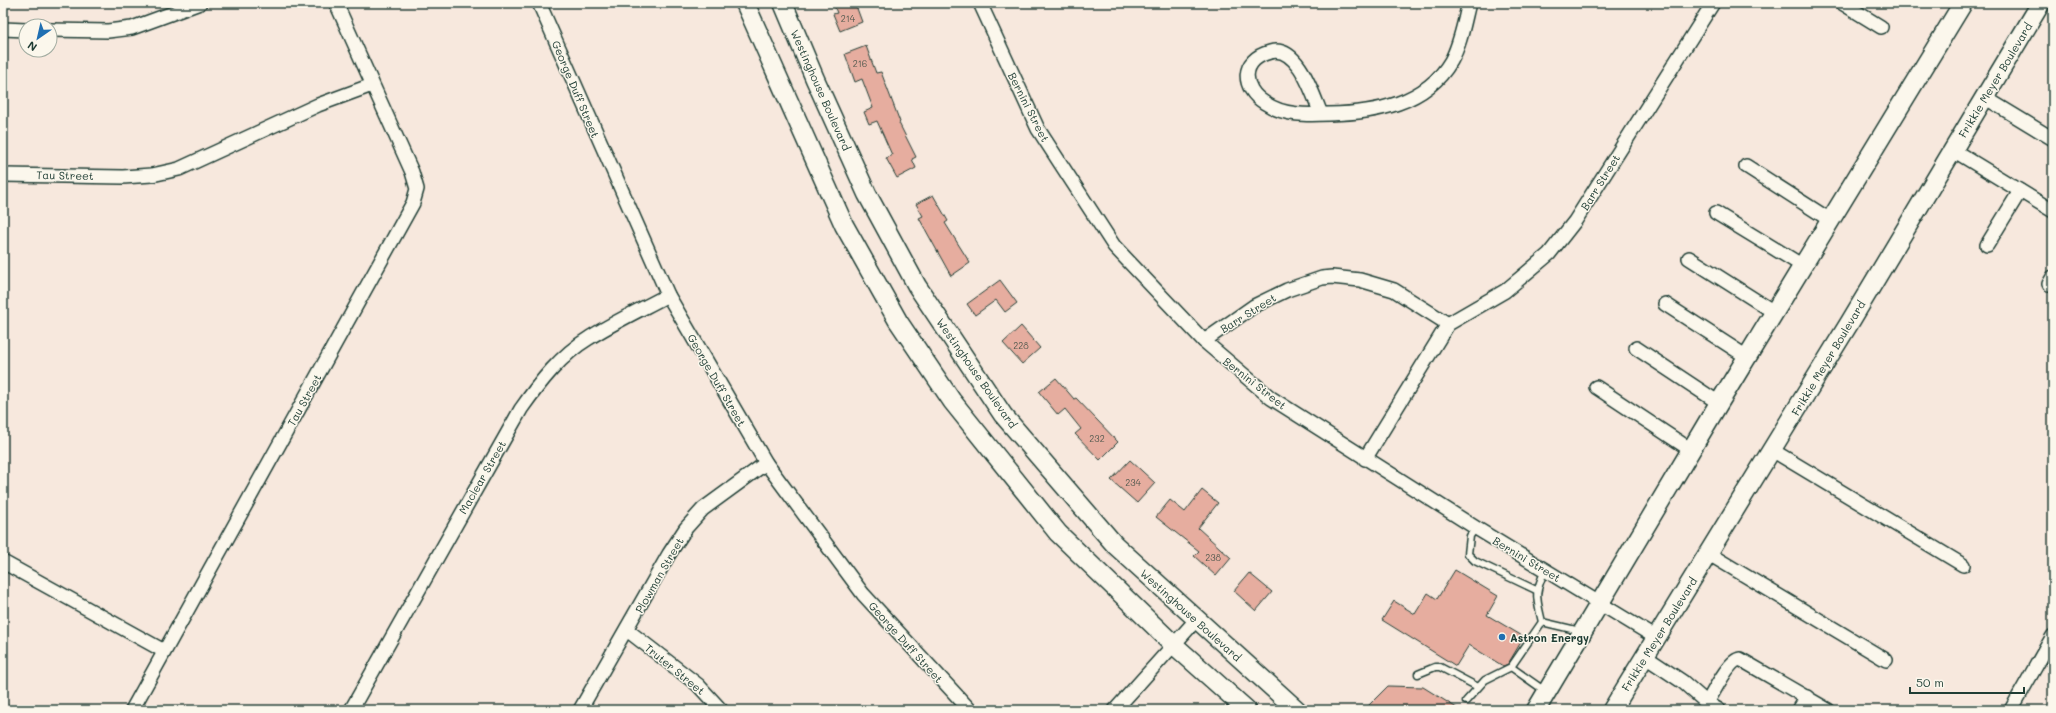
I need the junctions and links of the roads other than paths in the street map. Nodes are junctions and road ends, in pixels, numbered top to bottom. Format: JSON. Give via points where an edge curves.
{"nodes":[{"id":1,"x":200,"y":3,"type":"edge"},
{"id":2,"x":336,"y":3,"type":"edge"},
{"id":3,"x":539,"y":3,"type":"edge"},
{"id":4,"x":746,"y":3,"type":"edge"},
{"id":5,"x":783,"y":3,"type":"edge"},
{"id":6,"x":980,"y":3,"type":"edge"},
{"id":7,"x":1469,"y":3,"type":"edge"},
{"id":8,"x":1713,"y":3,"type":"edge"},
{"id":9,"x":1842,"y":3,"type":"edge"},
{"id":10,"x":1963,"y":3,"type":"edge"},
{"id":11,"x":2041,"y":3,"type":"edge"},
{"id":12,"x":1881,"y":27,"type":"dead end"},
{"id":13,"x":3,"y":30,"type":"edge"},
{"id":14,"x":18,"y":30,"type":"edge"},
{"id":15,"x":58,"y":30,"type":"edge"},
{"id":16,"x":372,"y":85,"type":"junction"},
{"id":17,"x":1984,"y":97,"type":"junction"},
{"id":18,"x":1321,"y":114,"type":"junction"},
{"id":19,"x":2053,"y":139,"type":"edge"},
{"id":20,"x":1953,"y":150,"type":"junction"},
{"id":21,"x":1746,"y":166,"type":"dead end"},
{"id":22,"x":3,"y":175,"type":"edge"},
{"id":23,"x":2020,"y":191,"type":"junction"},
{"id":24,"x":2053,"y":211,"type":"edge"},
{"id":25,"x":1716,"y":213,"type":"dead end"},
{"id":26,"x":1830,"y":220,"type":"junction"},
{"id":27,"x":1987,"y":245,"type":"dead end"},
{"id":28,"x":1689,"y":258,"type":"dead end"},
{"id":29,"x":1802,"y":266,"type":"junction"},
{"id":30,"x":668,"y":295,"type":"junction"},
{"id":31,"x":1665,"y":304,"type":"dead end"},
{"id":32,"x":1774,"y":312,"type":"junction"},
{"id":33,"x":1448,"y":324,"type":"junction"},
{"id":34,"x":1204,"y":342,"type":"junction"},
{"id":35,"x":1636,"y":348,"type":"dead end"},
{"id":36,"x":1747,"y":357,"type":"junction"},
{"id":37,"x":1596,"y":387,"type":"dead end"},
{"id":38,"x":1719,"y":403,"type":"junction"},
{"id":39,"x":1691,"y":450,"type":"junction"},
{"id":40,"x":1772,"y":450,"type":"junction"},
{"id":41,"x":1364,"y":459,"type":"junction"},
{"id":42,"x":766,"y":463,"type":"junction"},
{"id":43,"x":1476,"y":528,"type":"junction"},
{"id":44,"x":1709,"y":554,"type":"junction"},
{"id":45,"x":3,"y":562,"type":"edge"},
{"id":46,"x":1964,"y":565,"type":"dead end"},
{"id":47,"x":1546,"y":570,"type":"junction"},
{"id":48,"x":1536,"y":590,"type":"junction"},
{"id":49,"x":1599,"y":603,"type":"junction"},
{"id":50,"x":1196,"y":620,"type":"junction"},
{"id":51,"x":1542,"y":622,"type":"junction"},
{"id":52,"x":627,"y":630,"type":"junction"},
{"id":53,"x":1582,"y":631,"type":"junction"},
{"id":54,"x":2053,"y":636,"type":"edge"},
{"id":55,"x":1656,"y":637,"type":"junction"},
{"id":56,"x":1174,"y":645,"type":"junction"},
{"id":57,"x":164,"y":651,"type":"junction"},
{"id":58,"x":1644,"y":656,"type":"junction"},
{"id":59,"x":1886,"y":660,"type":"dead end"},
{"id":60,"x":1511,"y":667,"type":"junction"},
{"id":61,"x":1418,"y":674,"type":"dead end"},
{"id":62,"x":1478,"y":687,"type":"junction"},
{"id":63,"x":1547,"y":692,"type":"junction"},
{"id":64,"x":1807,"y":697,"type":"junction"},
{"id":65,"x":1466,"y":701,"type":"dead end"},
{"id":66,"x":1707,"y":703,"type":"junction"},
{"id":67,"x":1244,"y":709,"type":"edge"},
{"id":68,"x":132,"y":710,"type":"edge"},
{"id":69,"x":351,"y":710,"type":"edge"},
{"id":70,"x":580,"y":710,"type":"edge"},
{"id":71,"x":720,"y":710,"type":"edge"},
{"id":72,"x":970,"y":710,"type":"edge"},
{"id":73,"x":1114,"y":710,"type":"edge"},
{"id":74,"x":1297,"y":710,"type":"edge"},
{"id":75,"x":1536,"y":710,"type":"edge"},
{"id":76,"x":1612,"y":710,"type":"edge"},
{"id":77,"x":1718,"y":710,"type":"edge"},
{"id":78,"x":1799,"y":710,"type":"edge"},
{"id":79,"x":1828,"y":710,"type":"edge"},
{"id":80,"x":2011,"y":710,"type":"edge"}],
"edges":[{"from":1,"to":15,"type":"street","via":[[132,28]]},
{"from":2,"to":16,"type":"street","name":"Tau Street"},
{"from":3,"to":30,"type":"street","name":"George Duff Street"},
{"from":4,"to":56,"type":"street","via":[[844,225],[898,321],[952,400],[1058,533]]},
{"from":5,"to":50,"type":"street","name":"Westinghouse Boulevard","via":[[867,194],[917,286],[1003,415],[1115,546]]},
{"from":6,"to":34,"type":"street","name":"Bernini Street","via":[[1038,129],[1114,246]]},
{"from":7,"to":18,"type":"street","via":[[1451,61],[1432,84],[1408,101],[1383,108],[1352,114]]},
{"from":8,"to":33,"type":"street","name":"Barr Street","via":[[1575,221],[1549,254],[1505,291]]},
{"from":9,"to":12,"type":"street"},
{"from":10,"to":26,"type":"street"},
{"from":11,"to":17,"type":"street","name":"Frikkie Meyer Boulevard"},
{"from":13,"to":14,"type":"street"},
{"from":16,"to":22,"type":"street","name":"Tau Street","via":[[318,104],[179,169],[152,175],[122,177]]},
{"from":16,"to":57,"type":"street","name":"Tau Street","via":[[412,172],[417,189],[413,203]]},
{"from":17,"to":19,"type":"street"},
{"from":17,"to":20,"type":"street","name":"Frikkie Meyer Boulevard"},
{"from":18,"to":18,"type":"street","via":[[1296,114],[1263,103],[1248,82],[1248,67],[1258,56],[1273,51],[1295,60]]},
{"from":20,"to":23,"type":"street"},
{"from":20,"to":40,"type":"street","name":"Frikkie Meyer Boulevard"},
{"from":21,"to":26,"type":"street"},
{"from":23,"to":24,"type":"street"},
{"from":23,"to":27,"type":"street"},
{"from":25,"to":29,"type":"street"},
{"from":26,"to":29,"type":"street"},
{"from":28,"to":32,"type":"street"},
{"from":29,"to":32,"type":"street"},
{"from":30,"to":42,"type":"street","name":"George Duff Street"},
{"from":30,"to":69,"type":"street","name":"Maclear Street","via":[[588,338],[562,359],[539,384],[521,409]]},
{"from":31,"to":36,"type":"street"},
{"from":32,"to":36,"type":"street"},
{"from":33,"to":34,"type":"street","name":"Barr Street","via":[[1394,290],[1360,280],[1332,277],[1287,290],[1254,306]]},
{"from":33,"to":41,"type":"street","name":"Barr Street"},
{"from":34,"to":41,"type":"street","name":"Bernini Street","via":[[1272,398]]},
{"from":35,"to":38,"type":"street"},
{"from":36,"to":38,"type":"street"},
{"from":37,"to":39,"type":"street"},
{"from":38,"to":39,"type":"street"},
{"from":39,"to":49,"type":"street"},
{"from":40,"to":44,"type":"street","name":"Frikkie Meyer Boulevard"},
{"from":40,"to":46,"type":"street"},
{"from":41,"to":43,"type":"street","name":"Bernini Street"},
{"from":42,"to":52,"type":"street","name":"Plowman Street","via":[[703,509],[686,528]]},
{"from":42,"to":72,"type":"street","name":"George Duff Street","via":[[863,594]]},
{"from":43,"to":47,"type":"street","name":"Bernini Street"},
{"from":43,"to":48,"type":"lane","via":[[1470,536],[1468,554],[1475,561]]},
{"from":44,"to":55,"type":"street","name":"Frikkie Meyer Boulevard"},
{"from":44,"to":59,"type":"street"},
{"from":45,"to":57,"type":"street"},
{"from":47,"to":48,"type":"lane"},
{"from":47,"to":49,"type":"street","name":"Bernini Street"},
{"from":48,"to":51,"type":"lane","via":[[1536,602]]},
{"from":49,"to":53,"type":"street"},
{"from":49,"to":55,"type":"street","name":"Bernini Street"},
{"from":50,"to":56,"type":"street"},
{"from":50,"to":74,"type":"street","name":"Westinghouse Boulevard"},
{"from":51,"to":53,"type":"lane"},
{"from":51,"to":60,"type":"lane"},
{"from":52,"to":70,"type":"street","name":"Plowman Street"},
{"from":52,"to":71,"type":"street","name":"Truter Street","via":[[698,685]]},
{"from":53,"to":63,"type":"street"},
{"from":54,"to":80,"type":"street"},
{"from":55,"to":58,"type":"street","name":"Frikkie Meyer Boulevard"},
{"from":56,"to":67,"type":"street"},
{"from":56,"to":73,"type":"street"},
{"from":57,"to":68,"type":"street","name":"Tau Street"},
{"from":58,"to":66,"type":"street","via":[[1683,682]]},
{"from":58,"to":76,"type":"street","name":"Frikkie Meyer Boulevard"},
{"from":60,"to":62,"type":"lane","via":[[1485,680]]},
{"from":60,"to":63,"type":"lane"},
{"from":61,"to":62,"type":"lane","via":[[1434,667],[1440,668]]},
{"from":62,"to":65,"type":"lane"},
{"from":63,"to":75,"type":"street"},
{"from":64,"to":66,"type":"street","via":[[1736,659]]},
{"from":64,"to":78,"type":"street"},
{"from":64,"to":79,"type":"street"},
{"from":66,"to":77,"type":"street"}]}
